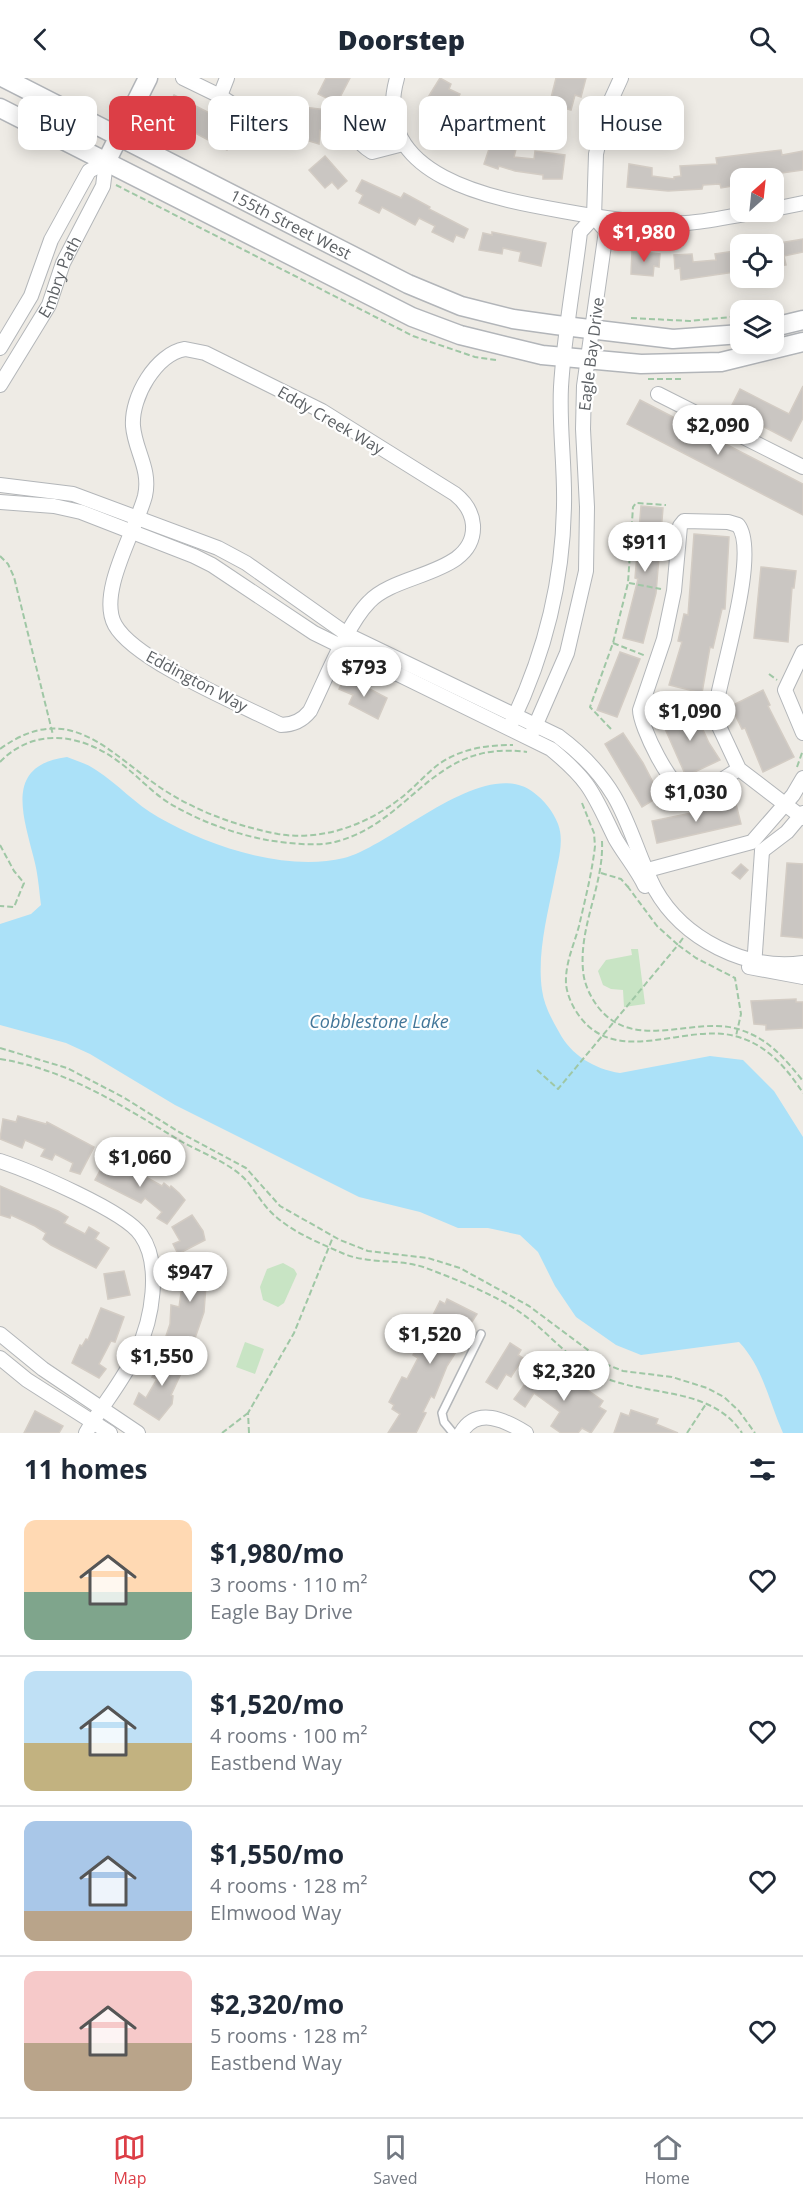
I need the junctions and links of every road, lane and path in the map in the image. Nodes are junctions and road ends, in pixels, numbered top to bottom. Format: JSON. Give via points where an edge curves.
{"nodes":[{"id":1,"x":4,"y":78,"type":"edge"},
{"id":2,"x":148,"y":78,"type":"edge"},
{"id":3,"x":183,"y":78,"type":"edge"},
{"id":4,"x":227,"y":78,"type":"edge"},
{"id":5,"x":397,"y":78,"type":"edge"},
{"id":6,"x":621,"y":78,"type":"edge"},
{"id":7,"x":139,"y":96,"type":"edge"},
{"id":8,"x":220,"y":96,"type":"joint"},
{"id":9,"x":394,"y":96,"type":"edge"},
{"id":10,"x":0,"y":108,"type":"edge"},
{"id":11,"x":109,"y":131,"type":"edge"},
{"id":12,"x":407,"y":147,"type":"edge"},
{"id":13,"x":112,"y":150,"type":"edge"},
{"id":14,"x":146,"y":150,"type":"edge"},
{"id":15,"x":106,"y":162,"type":"junction"},
{"id":16,"x":803,"y":203,"type":"edge"},
{"id":17,"x":784,"y":207,"type":"edge"},
{"id":18,"x":594,"y":216,"type":"junction"},
{"id":19,"x":730,"y":216,"type":"edge"},
{"id":20,"x":730,"y":317,"type":"edge"},
{"id":21,"x":623,"y":318,"type":"dead end"},
{"id":22,"x":803,"y":320,"type":"edge"},
{"id":23,"x":784,"y":325,"type":"edge"},
{"id":24,"x":569,"y":327,"type":"junction"},
{"id":25,"x":594,"y":330,"type":"junction"},
{"id":26,"x":730,"y":335,"type":"edge"},
{"id":27,"x":803,"y":342,"type":"edge"},
{"id":28,"x":0,"y":348,"type":"edge"},
{"id":29,"x":566,"y":356,"type":"junction"},
{"id":30,"x":588,"y":359,"type":"junction"},
{"id":31,"x":0,"y":383,"type":"edge"},
{"id":32,"x":658,"y":394,"type":"dead end"},
{"id":33,"x":803,"y":467,"type":"edge"},
{"id":34,"x":0,"y":485,"type":"edge"},
{"id":35,"x":0,"y":502,"type":"edge"},
{"id":36,"x":666,"y":505,"type":"dead end"},
{"id":37,"x":139,"y":517,"type":"junction"},
{"id":38,"x":133,"y":531,"type":"junction"},
{"id":39,"x":0,"y":556,"type":"edge"},
{"id":40,"x":628,"y":583,"type":"junction"},
{"id":41,"x":667,"y":590,"type":"dead end"},
{"id":42,"x":345,"y":641,"type":"junction"},
{"id":43,"x":613,"y":643,"type":"junction"},
{"id":44,"x":803,"y":652,"type":"edge"},
{"id":45,"x":651,"y":658,"type":"dead end"},
{"id":46,"x":716,"y":705,"type":"junction"},
{"id":47,"x":512,"y":721,"type":"junction"},
{"id":48,"x":536,"y":725,"type":"junction"},
{"id":49,"x":642,"y":725,"type":"junction"},
{"id":50,"x":52,"y":728,"type":"junction"},
{"id":51,"x":611,"y":729,"type":"dead end"},
{"id":52,"x":803,"y":733,"type":"edge"},
{"id":53,"x":53,"y":737,"type":"junction"},
{"id":54,"x":530,"y":738,"type":"junction"},
{"id":55,"x":516,"y":745,"type":"dead end"},
{"id":56,"x":0,"y":749,"type":"edge"},
{"id":57,"x":534,"y":754,"type":"dead end"},
{"id":58,"x":0,"y":762,"type":"edge"},
{"id":59,"x":739,"y":770,"type":"junction"},
{"id":60,"x":803,"y":778,"type":"edge"},
{"id":61,"x":598,"y":784,"type":"junction"},
{"id":62,"x":581,"y":800,"type":"dead end"},
{"id":63,"x":784,"y":805,"type":"junction"},
{"id":64,"x":802,"y":816,"type":"edge"},
{"id":65,"x":601,"y":833,"type":"dead end"},
{"id":66,"x":0,"y":845,"type":"edge"},
{"id":67,"x":757,"y":847,"type":"junction"},
{"id":68,"x":601,"y":873,"type":"junction"},
{"id":69,"x":640,"y":876,"type":"junction"},
{"id":70,"x":628,"y":887,"type":"junction"},
{"id":71,"x":0,"y":906,"type":"edge"},
{"id":72,"x":683,"y":937,"type":"dead end"},
{"id":73,"x":678,"y":945,"type":"junction"},
{"id":74,"x":803,"y":963,"type":"edge"},
{"id":75,"x":754,"y":964,"type":"junction"},
{"id":76,"x":803,"y":977,"type":"edge"},
{"id":77,"x":615,"y":1021,"type":"junction"},
{"id":78,"x":739,"y":1029,"type":"junction"},
{"id":79,"x":604,"y":1036,"type":"junction"},
{"id":80,"x":736,"y":1036,"type":"junction"},
{"id":81,"x":0,"y":1048,"type":"edge"},
{"id":82,"x":0,"y":1059,"type":"edge"},
{"id":83,"x":537,"y":1070,"type":"dead end"},
{"id":84,"x":803,"y":1081,"type":"edge"},
{"id":85,"x":803,"y":1093,"type":"edge"},
{"id":86,"x":0,"y":1161,"type":"edge"},
{"id":87,"x":333,"y":1236,"type":"junction"},
{"id":88,"x":328,"y":1247,"type":"junction"},
{"id":89,"x":0,"y":1334,"type":"edge"},
{"id":90,"x":481,"y":1334,"type":"dead end"},
{"id":91,"x":0,"y":1358,"type":"edge"},
{"id":92,"x":706,"y":1404,"type":"junction"},
{"id":93,"x":101,"y":1409,"type":"junction"},
{"id":94,"x":248,"y":1413,"type":"junction"},
{"id":95,"x":89,"y":1427,"type":"edge"},
{"id":96,"x":110,"y":1433,"type":"edge"},
{"id":97,"x":138,"y":1433,"type":"edge"},
{"id":98,"x":222,"y":1433,"type":"edge"},
{"id":99,"x":249,"y":1433,"type":"edge"},
{"id":100,"x":453,"y":1433,"type":"edge"},
{"id":101,"x":461,"y":1433,"type":"edge"},
{"id":102,"x":526,"y":1433,"type":"edge"},
{"id":103,"x":687,"y":1433,"type":"edge"},
{"id":104,"x":742,"y":1433,"type":"edge"},
{"id":105,"x":755,"y":1433,"type":"edge"}],
"edges":[{"from":1,"to":11,"type":"street","name":"155th Street West"},
{"from":2,"to":7,"type":"street","name":"Embry Path"},
{"from":3,"to":8,"type":"street"},
{"from":4,"to":8,"type":"street"},
{"from":5,"to":9,"type":"street"},
{"from":6,"to":18,"type":"street","name":"Eagle Bay Drive","via":[[606,111],[596,154]]},
{"from":10,"to":15,"type":"street","name":"155th Street West"},
{"from":12,"to":18,"type":"street","via":[[423,165],[455,184],[503,201]]},
{"from":13,"to":15,"type":"street","name":"Embry Path"},
{"from":14,"to":24,"type":"street","name":"155th Street West","via":[[408,284],[461,306]]},
{"from":15,"to":28,"type":"street","name":"Embry Path","via":[[89,171],[51,240],[31,296]]},
{"from":15,"to":29,"type":"street","name":"155th Street West","via":[[412,317],[470,338],[542,355]]},
{"from":15,"to":31,"type":"street","name":"Embry Path","via":[[104,186],[63,263],[49,305]]},
{"from":16,"to":17,"type":"street"},
{"from":18,"to":19,"type":"street","via":[[686,223]]},
{"from":18,"to":24,"type":"street","name":"Eagle Bay Drive","via":[[580,232]]},
{"from":18,"to":25,"type":"street","name":"Eagle Bay Drive","via":[[606,231]]},
{"from":20,"to":21,"type":"path","via":[[690,321]]},
{"from":22,"to":23,"type":"street"},
{"from":24,"to":25,"type":"street","name":"155th Street West"},
{"from":24,"to":29,"type":"street","name":"Eagle Bay Drive"},
{"from":25,"to":26,"type":"street","name":"155th Street West","via":[[673,339]]},
{"from":25,"to":30,"type":"street","name":"Eagle Bay Drive"},
{"from":27,"to":30,"type":"street","name":"155th Street West","via":[[721,362],[641,364]]},
{"from":29,"to":30,"type":"street","name":"155th Street West"},
{"from":29,"to":47,"type":"street","name":"Eagle Bay Drive","via":[[560,426],[564,504],[557,588],[542,650]]},
{"from":30,"to":48,"type":"street","name":"Eagle Bay Drive","via":[[583,429],[588,557],[567,653]]},
{"from":32,"to":33,"type":"street"},
{"from":34,"to":37,"type":"street","via":[[73,494]]},
{"from":35,"to":38,"type":"street","via":[[54,506]]},
{"from":36,"to":40,"type":"path","via":[[636,503],[633,507]]},
{"from":37,"to":38,"type":"street","name":"Eddy Creek Way"},
{"from":37,"to":42,"type":"street","via":[[231,554]]},
{"from":37,"to":42,"type":"street","name":"Eddy Creek Way","via":[[147,476],[134,434],[134,412],[153,371],[166,356],[178,350],[199,351],[322,411],[460,498],[472,521],[470,541],[459,558],[379,592],[362,610]]},
{"from":38,"to":42,"type":"street","via":[[212,565],[314,633]]},
{"from":38,"to":42,"type":"street","name":"Eddington Way","via":[[110,592],[110,614],[125,638],[168,668],[281,725],[291,724],[310,711]]},
{"from":39,"to":50,"type":"path","via":[[14,577]]},
{"from":40,"to":41,"type":"path"},
{"from":40,"to":43,"type":"path"},
{"from":42,"to":47,"type":"street"},
{"from":43,"to":45,"type":"path"},
{"from":43,"to":51,"type":"path","via":[[590,706]]},
{"from":44,"to":52,"type":"street","via":[[785,690]]},
{"from":46,"to":49,"type":"path","via":[[700,700],[681,701]]},
{"from":46,"to":49,"type":"street","via":[[741,597],[743,536],[738,525],[728,522],[684,521],[680,526],[674,591],[664,639],[640,710]]},
{"from":46,"to":59,"type":"street","via":[[717,722]]},
{"from":47,"to":48,"type":"street"},
{"from":47,"to":54,"type":"street"},
{"from":48,"to":54,"type":"street","name":"Eagle Bay Drive"},
{"from":48,"to":61,"type":"street","via":[[572,747]]},
{"from":49,"to":59,"type":"street","via":[[670,777],[682,791],[703,790]]},
{"from":50,"to":53,"type":"path"},
{"from":50,"to":55,"type":"path","via":[[99,742],[170,794],[203,810],[237,824],[294,836],[356,825],[396,801],[437,765],[462,752]]},
{"from":50,"to":56,"type":"path","via":[[24,735]]},
{"from":53,"to":57,"type":"path","via":[[104,752],[162,798],[202,818],[266,839],[303,844],[333,842],[366,827],[397,809],[442,769],[459,760],[494,751]]},
{"from":53,"to":58,"type":"path","via":[[21,745]]},
{"from":54,"to":61,"type":"street"},
{"from":59,"to":63,"type":"street"},
{"from":60,"to":63,"type":"street"},
{"from":61,"to":69,"type":"street","via":[[615,799]]},
{"from":62,"to":79,"type":"path","via":[[595,846],[567,964],[566,986],[576,1012]]},
{"from":63,"to":64,"type":"street"},
{"from":63,"to":67,"type":"street"},
{"from":64,"to":67,"type":"street","via":[[787,832]]},
{"from":65,"to":68,"type":"path"},
{"from":66,"to":71,"type":"path","via":[[24,883],[14,907]]},
{"from":67,"to":69,"type":"street"},
{"from":67,"to":75,"type":"street"},
{"from":68,"to":70,"type":"path","via":[[621,879]]},
{"from":68,"to":77,"type":"path","via":[[588,914],[583,972],[595,1003]]},
{"from":69,"to":70,"type":"path"},
{"from":69,"to":75,"type":"street","via":[[661,910],[692,938],[710,951]]},
{"from":70,"to":73,"type":"path","via":[[657,926]]},
{"from":72,"to":73,"type":"path"},
{"from":73,"to":77,"type":"path"},
{"from":73,"to":78,"type":"path","via":[[735,978],[741,1005]]},
{"from":74,"to":75,"type":"street"},
{"from":75,"to":76,"type":"street"},
{"from":77,"to":78,"type":"path","via":[[654,1032]]},
{"from":77,"to":79,"type":"path"},
{"from":78,"to":80,"type":"path"},
{"from":78,"to":84,"type":"path","via":[[773,1046]]},
{"from":79,"to":80,"type":"path","via":[[630,1042],[694,1035]]},
{"from":79,"to":83,"type":"path","via":[[558,1089]]},
{"from":80,"to":85,"type":"path","via":[[780,1062]]},
{"from":81,"to":87,"type":"path","via":[[67,1068],[123,1096],[246,1168],[280,1206]]},
{"from":82,"to":88,"type":"path","via":[[70,1078],[118,1102],[242,1176],[268,1210],[286,1225]]},
{"from":86,"to":93,"type":"street","via":[[31,1172],[129,1221],[142,1236],[150,1257],[152,1283],[148,1317],[139,1349]]},
{"from":87,"to":88,"type":"path"},
{"from":87,"to":105,"type":"path","via":[[368,1251],[428,1258],[460,1268],[530,1306],[608,1365],[642,1376],[689,1381],[724,1397]]},
{"from":88,"to":92,"type":"path","via":[[365,1260],[425,1267],[519,1311],[584,1367],[603,1377],[628,1387],[683,1395]]},
{"from":88,"to":94,"type":"path","via":[[294,1333]]},
{"from":89,"to":93,"type":"street"},
{"from":90,"to":100,"type":"lane","via":[[442,1413]]},
{"from":91,"to":95,"type":"street"},
{"from":92,"to":103,"type":"path"},
{"from":92,"to":104,"type":"path","via":[[722,1413]]},
{"from":93,"to":95,"type":"street"},
{"from":93,"to":97,"type":"street"},
{"from":94,"to":98,"type":"path"},
{"from":94,"to":99,"type":"path"},
{"from":95,"to":96,"type":"street"},
{"from":101,"to":102,"type":"street","via":[[465,1426],[480,1418],[496,1418]]}]}
